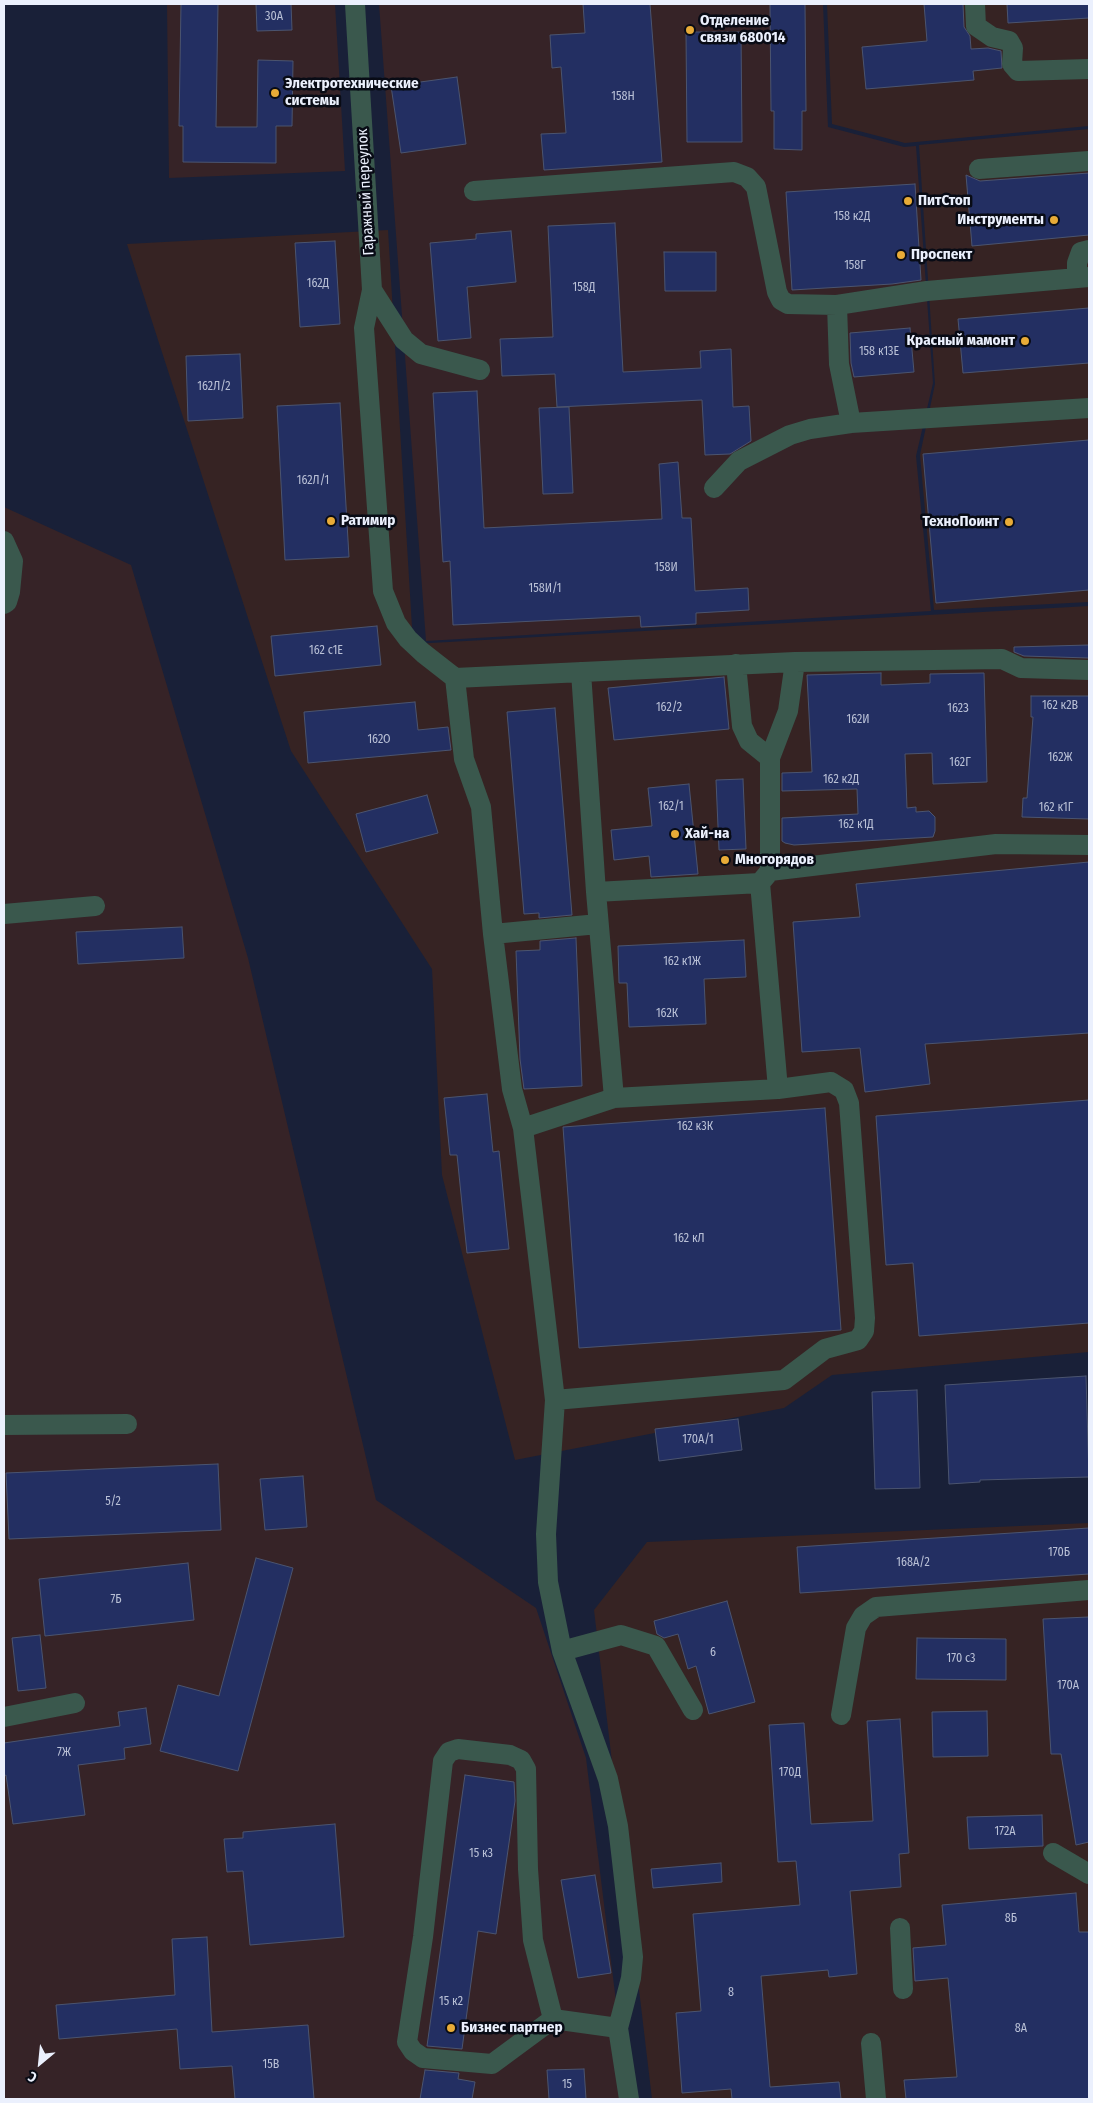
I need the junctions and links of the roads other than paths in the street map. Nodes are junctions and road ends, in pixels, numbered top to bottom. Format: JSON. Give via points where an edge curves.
{"nodes":[{"id":1,"x":355,"y":4,"type":"edge"},
{"id":2,"x":975,"y":4,"type":"edge"},
{"id":3,"x":1089,"y":69,"type":"edge"},
{"id":4,"x":1089,"y":161,"type":"edge"},
{"id":5,"x":979,"y":169,"type":"dead end"},
{"id":6,"x":474,"y":191,"type":"dead end"},
{"id":7,"x":1089,"y":250,"type":"edge"},
{"id":8,"x":1083,"y":277,"type":"edge"},
{"id":9,"x":372,"y":290,"type":"junction"},
{"id":10,"x":837,"y":305,"type":"junction"},
{"id":11,"x":480,"y":370,"type":"dead end"},
{"id":12,"x":1089,"y":408,"type":"edge"},
{"id":13,"x":851,"y":423,"type":"junction"},
{"id":14,"x":714,"y":488,"type":"dead end"},
{"id":15,"x":4,"y":541,"type":"edge"},
{"id":16,"x":4,"y":604,"type":"edge"},
{"id":17,"x":795,"y":662,"type":"junction"},
{"id":18,"x":736,"y":664,"type":"junction"},
{"id":19,"x":1089,"y":670,"type":"edge"},
{"id":20,"x":581,"y":672,"type":"junction"},
{"id":21,"x":455,"y":678,"type":"junction"},
{"id":22,"x":770,"y":758,"type":"junction"},
{"id":23,"x":1089,"y":845,"type":"edge"},
{"id":24,"x":765,"y":877,"type":"junction"},
{"id":25,"x":596,"y":892,"type":"junction"},
{"id":26,"x":95,"y":906,"type":"dead end"},
{"id":27,"x":4,"y":914,"type":"edge"},
{"id":28,"x":598,"y":924,"type":"junction"},
{"id":29,"x":493,"y":934,"type":"junction"},
{"id":30,"x":778,"y":1089,"type":"junction"},
{"id":31,"x":614,"y":1098,"type":"junction"},
{"id":32,"x":523,"y":1128,"type":"junction"},
{"id":33,"x":555,"y":1400,"type":"junction"},
{"id":34,"x":127,"y":1424,"type":"dead end"},
{"id":35,"x":4,"y":1425,"type":"edge"},
{"id":36,"x":1089,"y":1590,"type":"edge"},
{"id":37,"x":562,"y":1650,"type":"junction"},
{"id":38,"x":75,"y":1703,"type":"dead end"},
{"id":39,"x":693,"y":1710,"type":"dead end"},
{"id":40,"x":841,"y":1715,"type":"dead end"},
{"id":41,"x":4,"y":1717,"type":"edge"},
{"id":42,"x":1053,"y":1853,"type":"dead end"},
{"id":43,"x":1089,"y":1874,"type":"edge"},
{"id":44,"x":900,"y":1928,"type":"dead end"},
{"id":45,"x":903,"y":1989,"type":"dead end"},
{"id":46,"x":552,"y":2019,"type":"junction"},
{"id":47,"x":618,"y":2028,"type":"junction"},
{"id":48,"x":871,"y":2044,"type":"dead end"},
{"id":49,"x":630,"y":2099,"type":"edge"},
{"id":50,"x":876,"y":2099,"type":"edge"}],
"edges":[{"from":1,"to":9,"type":"street","name":"Гаражный переулок"},
{"from":2,"to":3,"type":"street","via":[[976,26],[992,37],[1009,42],[1012,64],[1018,71]]},
{"from":4,"to":5,"type":"street"},
{"from":6,"to":10,"type":"street","via":[[734,172],[747,177],[756,187],[781,300],[788,304]]},
{"from":7,"to":8,"type":"street","via":[[1081,252],[1077,263]]},
{"from":8,"to":10,"type":"street","via":[[927,291]]},
{"from":9,"to":11,"type":"street","via":[[404,340],[421,354]]},
{"from":9,"to":21,"type":"street","via":[[364,328],[383,591],[396,623],[408,640]]},
{"from":10,"to":13,"type":"street","via":[[839,364]]},
{"from":12,"to":13,"type":"street"},
{"from":13,"to":14,"type":"street","via":[[790,435],[739,461]]},
{"from":15,"to":16,"type":"street","via":[[13,561],[8,602]]},
{"from":17,"to":18,"type":"street"},
{"from":17,"to":19,"type":"street","via":[[1002,659],[1022,668]]},
{"from":17,"to":22,"type":"street","via":[[788,711]]},
{"from":18,"to":20,"type":"street"},
{"from":18,"to":22,"type":"street","via":[[742,726],[749,741]]},
{"from":20,"to":21,"type":"street"},
{"from":20,"to":25,"type":"street"},
{"from":21,"to":29,"type":"street","via":[[464,758],[481,807]]},
{"from":22,"to":24,"type":"street"},
{"from":23,"to":24,"type":"street","via":[[996,844]]},
{"from":24,"to":25,"type":"street"},
{"from":24,"to":30,"type":"street"},
{"from":25,"to":28,"type":"street"},
{"from":26,"to":27,"type":"street"},
{"from":28,"to":29,"type":"street"},
{"from":28,"to":31,"type":"street"},
{"from":29,"to":32,"type":"street","via":[[512,1089]]},
{"from":30,"to":31,"type":"street"},
{"from":30,"to":33,"type":"street","via":[[831,1082],[844,1090],[849,1103],[865,1318],[864,1331],[858,1340],[825,1349],[784,1380]]},
{"from":31,"to":32,"type":"street"},
{"from":32,"to":33,"type":"street"},
{"from":33,"to":37,"type":"street","via":[[548,1582]]},
{"from":34,"to":35,"type":"street"},
{"from":36,"to":40,"type":"street","via":[[876,1608],[863,1616],[856,1628]]},
{"from":37,"to":39,"type":"street","via":[[621,1635],[656,1646]]},
{"from":37,"to":47,"type":"street","via":[[608,1778],[618,1826],[633,1957]]},
{"from":38,"to":41,"type":"street"},
{"from":42,"to":43,"type":"street"},
{"from":44,"to":45,"type":"street"},
{"from":46,"to":46,"type":"street","via":[[533,1940],[526,1769],[521,1760],[510,1755],[458,1749],[449,1752],[443,1761],[423,1937],[407,2042],[423,2058],[492,2064]]},
{"from":46,"to":47,"type":"street"},
{"from":47,"to":49,"type":"street"},
{"from":48,"to":50,"type":"street"}]}
